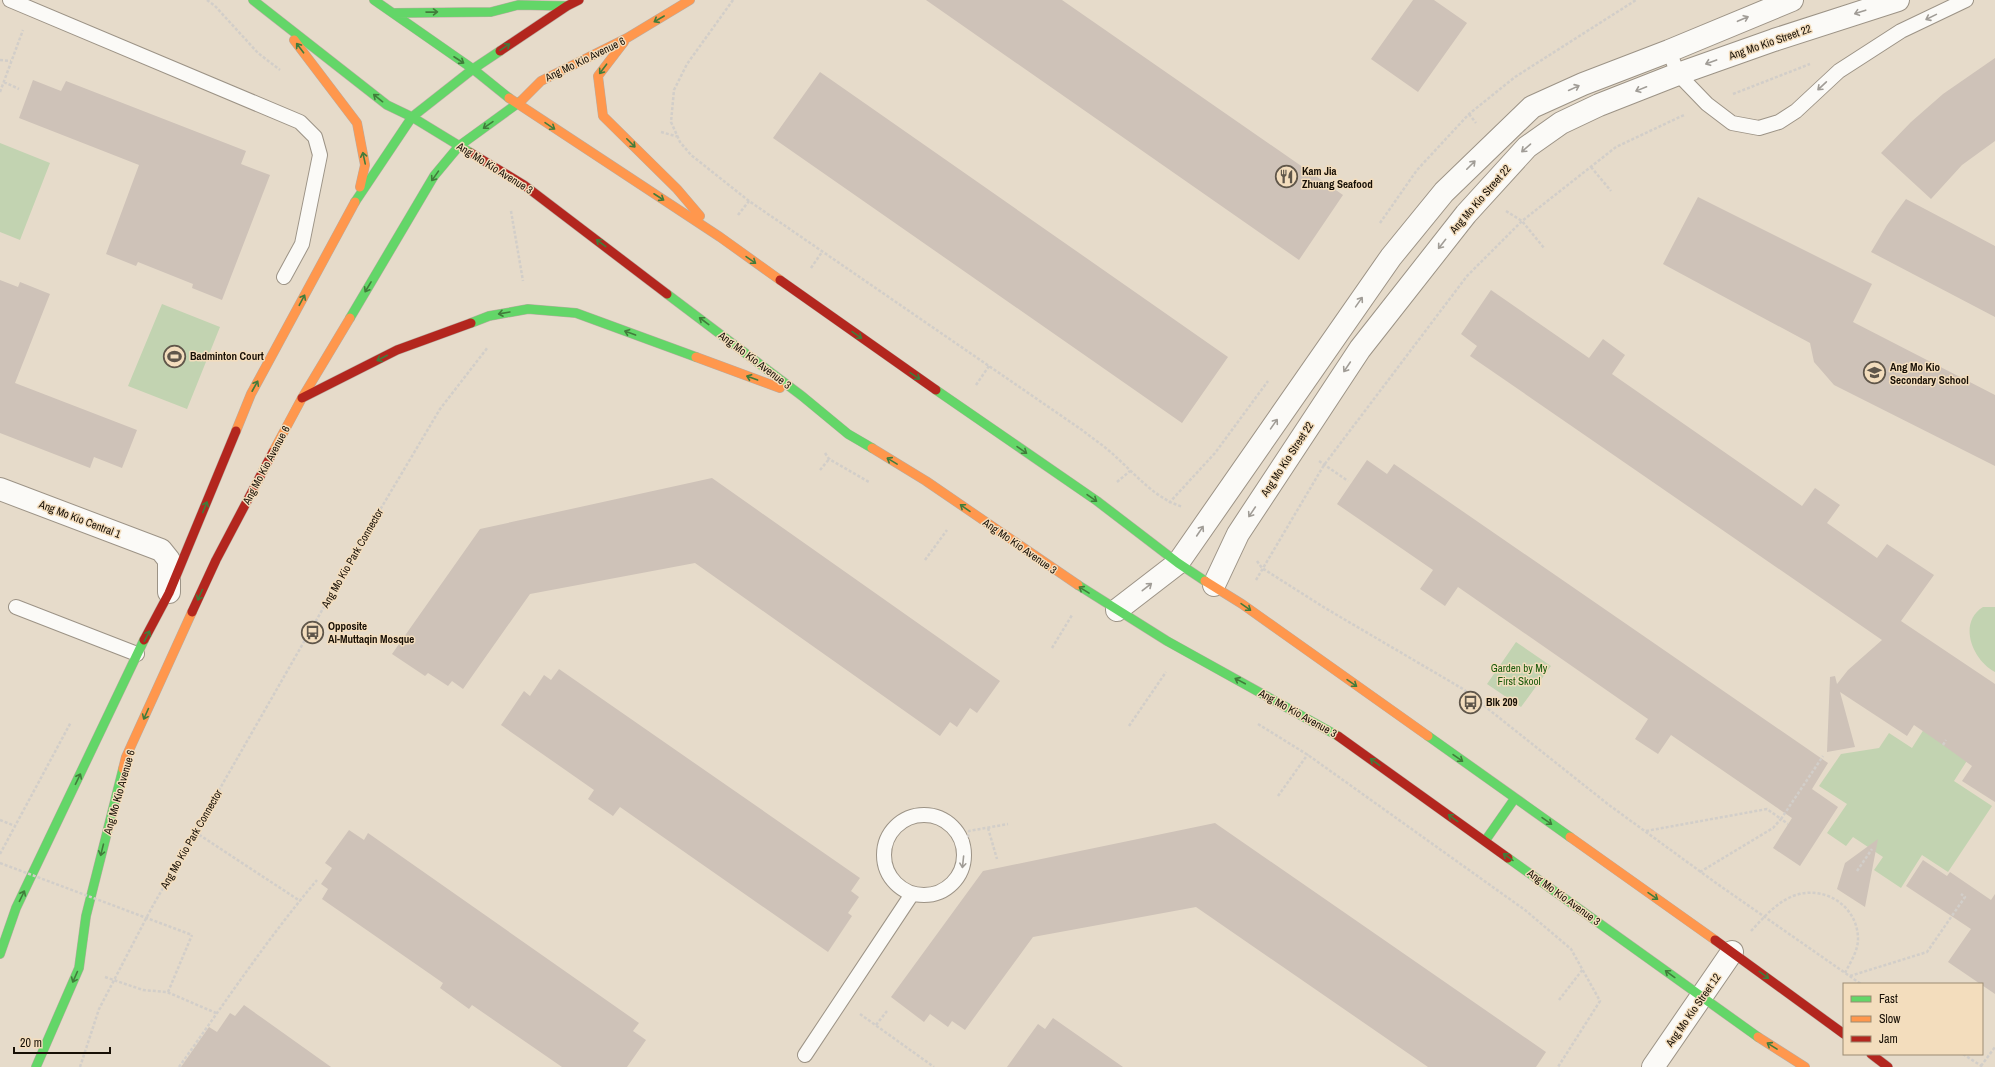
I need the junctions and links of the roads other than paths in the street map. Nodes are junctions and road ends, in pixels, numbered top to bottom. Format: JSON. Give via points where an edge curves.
{"nodes":[{"id":1,"x":10,"y":0,"type":"edge"},
{"id":2,"x":253,"y":0,"type":"edge"},
{"id":3,"x":374,"y":0,"type":"edge"},
{"id":4,"x":579,"y":0,"type":"edge"},
{"id":5,"x":690,"y":0,"type":"edge"},
{"id":6,"x":1792,"y":0,"type":"edge"},
{"id":7,"x":1898,"y":0,"type":"edge"},
{"id":8,"x":1966,"y":0,"type":"edge"},
{"id":9,"x":567,"y":6,"type":"junction"},
{"id":10,"x":393,"y":13,"type":"junction"},
{"id":11,"x":273,"y":14,"type":"junction"},
{"id":12,"x":627,"y":38,"type":"junction"},
{"id":13,"x":1669,"y":51,"type":"junction"},
{"id":14,"x":473,"y":69,"type":"junction"},
{"id":15,"x":1678,"y":74,"type":"junction"},
{"id":16,"x":517,"y":105,"type":"junction"},
{"id":17,"x":412,"y":117,"type":"junction"},
{"id":18,"x":459,"y":146,"type":"junction"},
{"id":19,"x":358,"y":196,"type":"junction"},
{"id":20,"x":720,"y":237,"type":"junction"},
{"id":21,"x":284,"y":277,"type":"dead end"},
{"id":22,"x":802,"y":396,"type":"junction"},
{"id":23,"x":302,"y":398,"type":"junction"},
{"id":24,"x":0,"y":489,"type":"edge"},
{"id":25,"x":191,"y":543,"type":"junction"},
{"id":26,"x":160,"y":550,"type":"junction"},
{"id":27,"x":1178,"y":563,"type":"junction"},
{"id":28,"x":1214,"y":585,"type":"junction"},
{"id":29,"x":169,"y":592,"type":"junction"},
{"id":30,"x":16,"y":607,"type":"dead end"},
{"id":31,"x":1116,"y":610,"type":"junction"},
{"id":32,"x":137,"y":654,"type":"junction"},
{"id":33,"x":1515,"y":798,"type":"junction"},
{"id":34,"x":1485,"y":841,"type":"junction"},
{"id":35,"x":912,"y":894,"type":"junction"},
{"id":36,"x":1732,"y":952,"type":"junction"},
{"id":37,"x":0,"y":954,"type":"edge"},
{"id":38,"x":1702,"y":997,"type":"junction"},
{"id":39,"x":1843,"y":1033,"type":"edge"},
{"id":40,"x":805,"y":1055,"type":"dead end"},
{"id":41,"x":1872,"y":1055,"type":"edge"},
{"id":42,"x":36,"y":1067,"type":"edge"},
{"id":43,"x":1653,"y":1067,"type":"edge"},
{"id":44,"x":1805,"y":1067,"type":"edge"},
{"id":45,"x":1888,"y":1067,"type":"edge"}],
"edges":[{"from":1,"to":21,"type":"lane","via":[[300,122],[315,137],[320,155],[302,244]]},
{"from":2,"to":11,"type":"main road","name":"Ang Mo Kio Avenue 3"},
{"from":3,"to":10,"type":"main road"},
{"from":4,"to":9,"type":"main road"},
{"from":5,"to":12,"type":"main road","name":"Ang Mo Kio Avenue 6","one_way":true},
{"from":13,"to":6,"type":"street","one_way":true},
{"from":7,"to":15,"type":"street","name":"Ang Mo Kio Street 22","one_way":true},
{"from":8,"to":15,"type":"lane","one_way":true,"via":[[1901,31],[1839,71],[1796,111],[1779,122],[1759,128],[1732,123],[1707,104]]},
{"from":10,"to":9,"type":"main road","one_way":true,"via":[[492,12],[518,5]]},
{"from":14,"to":9,"type":"main road","one_way":true},
{"from":10,"to":14,"type":"main road","one_way":true},
{"from":17,"to":11,"type":"main road","name":"Ang Mo Kio Avenue 3","one_way":true,"via":[[387,105]]},
{"from":19,"to":11,"type":"main road","one_way":true,"via":[[365,165],[357,123]]},
{"from":12,"to":16,"type":"main road","name":"Ang Mo Kio Avenue 6","via":[[541,81]]},
{"from":12,"to":20,"type":"main road","one_way":true,"via":[[598,76],[603,116],[677,189]]},
{"from":13,"to":15,"type":"lane"},
{"from":27,"to":13,"type":"street","one_way":true,"via":[[1391,257],[1444,192],[1532,107],[1582,84]]},
{"from":14,"to":16,"type":"main road"},
{"from":14,"to":17,"type":"main road"},
{"from":15,"to":28,"type":"street","name":"Ang Mo Kio Street 22","one_way":true,"via":[[1599,105],[1561,124],[1527,147],[1482,195],[1360,348],[1238,534]]},
{"from":16,"to":18,"type":"main road","name":"Ang Mo Kio Avenue 6","one_way":true},
{"from":16,"to":20,"type":"main road","one_way":true},
{"from":17,"to":18,"type":"main road","name":"Ang Mo Kio Avenue 3"},
{"from":17,"to":19,"type":"main road"},
{"from":22,"to":18,"type":"main road","name":"Ang Mo Kio Avenue 3","one_way":true,"via":[[524,184]]},
{"from":18,"to":23,"type":"main road","name":"Ang Mo Kio Avenue 6","one_way":true,"via":[[434,176]]},
{"from":25,"to":19,"type":"main road","one_way":true,"via":[[251,394]]},
{"from":20,"to":27,"type":"main road","one_way":true,"via":[[1097,501]]},
{"from":22,"to":23,"type":"main road","one_way":true,"via":[[576,313],[528,309],[489,316],[397,350]]},
{"from":31,"to":22,"type":"main road","name":"Ang Mo Kio Avenue 3","one_way":true,"via":[[926,481],[848,434]]},
{"from":23,"to":42,"type":"main road","name":"Ang Mo Kio Avenue 6","one_way":true,"via":[[216,560],[126,757],[86,916],[79,968]]},
{"from":24,"to":26,"type":"street","name":"Ang Mo Kio Central 1"},
{"from":25,"to":26,"type":"street"},
{"from":25,"to":29,"type":"main road"},
{"from":26,"to":29,"type":"street","via":[[169,560]]},
{"from":27,"to":28,"type":"main road"},
{"from":31,"to":27,"type":"street","one_way":true},
{"from":28,"to":33,"type":"main road","one_way":true},
{"from":32,"to":29,"type":"main road","one_way":true},
{"from":30,"to":32,"type":"lane"},
{"from":34,"to":31,"type":"main road","name":"Ang Mo Kio Avenue 3","one_way":true,"via":[[1329,729],[1167,642]]},
{"from":37,"to":32,"type":"main road","one_way":true,"via":[[16,908]]},
{"from":33,"to":34,"type":"main road"},
{"from":33,"to":36,"type":"main road","one_way":true},
{"from":38,"to":34,"type":"main road","name":"Ang Mo Kio Avenue 3","one_way":true},
{"from":35,"to":35,"type":"lane","one_way":true,"via":[[894,882],[884,863],[885,842],[897,824],[916,814],[937,815],[955,827],[964,846],[964,867],[952,885],[933,895]]},
{"from":35,"to":40,"type":"lane"},
{"from":36,"to":38,"type":"street","name":"Ang Mo Kio Street 12"},
{"from":36,"to":39,"type":"main road","one_way":true},
{"from":38,"to":43,"type":"street","name":"Ang Mo Kio Street 12"},
{"from":44,"to":38,"type":"main road","name":"Ang Mo Kio Avenue 3","one_way":true,"via":[[1738,1024]]},
{"from":41,"to":45,"type":"main road"}]}
